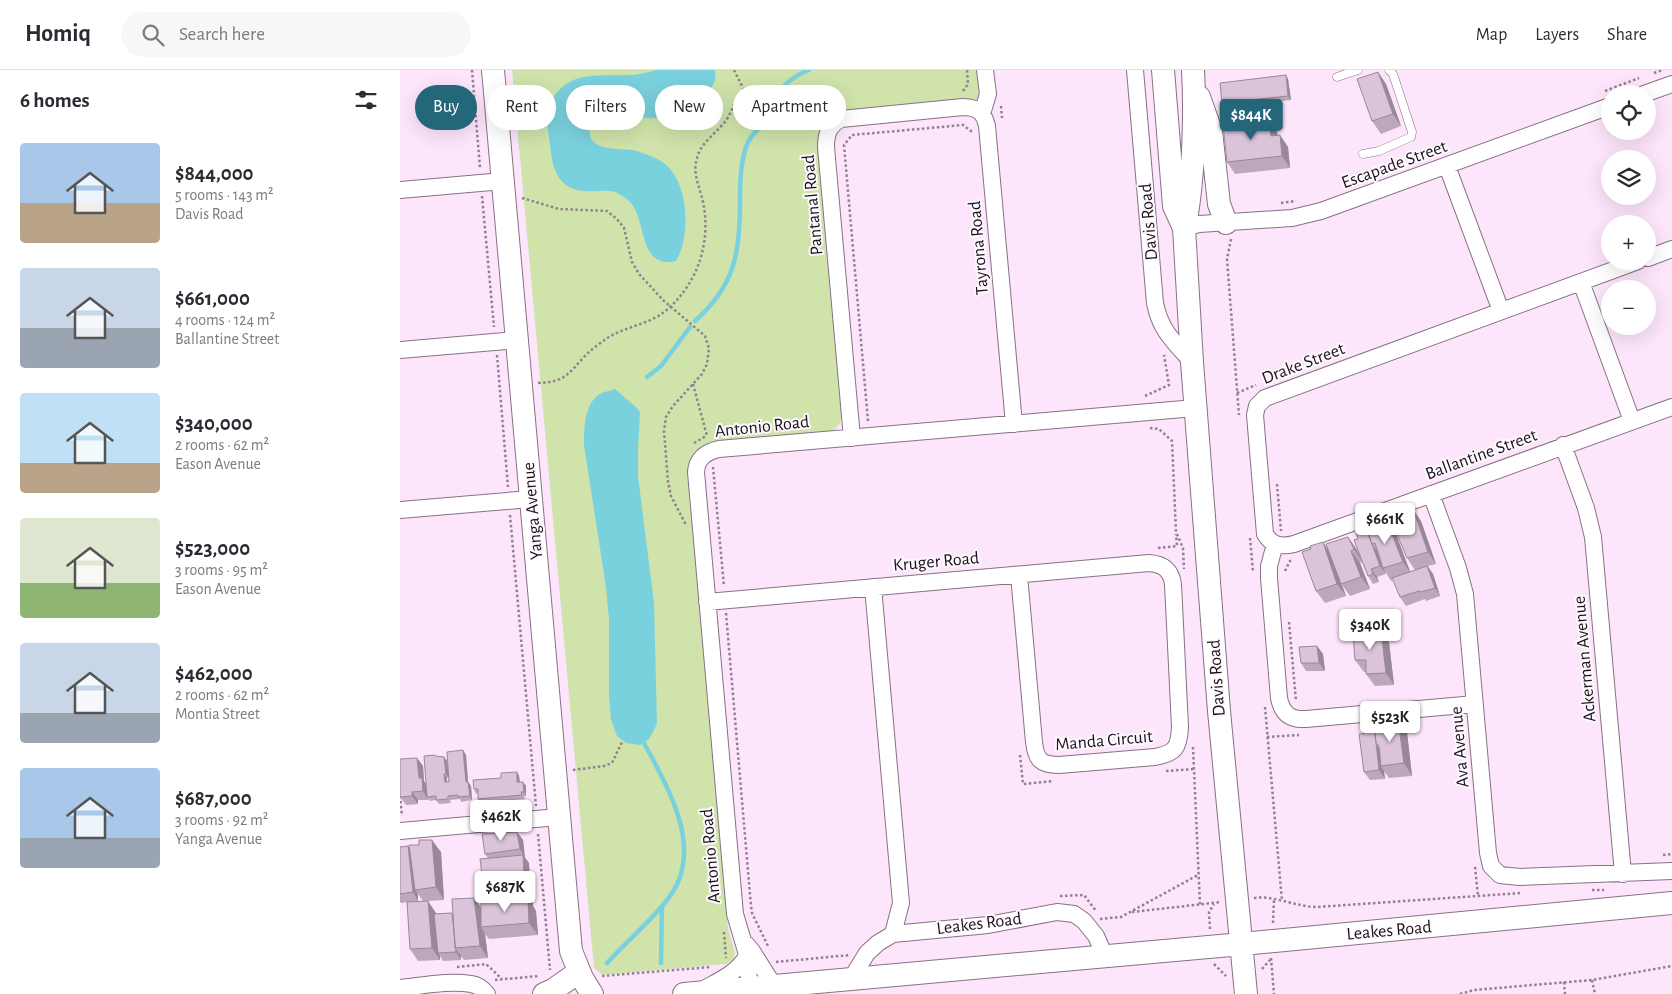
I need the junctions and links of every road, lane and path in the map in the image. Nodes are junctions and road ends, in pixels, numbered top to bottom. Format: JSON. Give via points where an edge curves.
{"nodes":[{"id":1,"x":472,"y":70,"type":"edge"},
{"id":2,"x":493,"y":70,"type":"edge"},
{"id":3,"x":734,"y":70,"type":"edge"},
{"id":4,"x":967,"y":70,"type":"edge"},
{"id":5,"x":985,"y":70,"type":"edge"},
{"id":6,"x":1135,"y":70,"type":"edge"},
{"id":7,"x":1163,"y":70,"type":"edge"},
{"id":8,"x":1358,"y":70,"type":"edge"},
{"id":9,"x":1389,"y":70,"type":"edge"},
{"id":10,"x":1662,"y":70,"type":"edge"},
{"id":11,"x":1653,"y":73,"type":"dead end"},
{"id":12,"x":1194,"y":74,"type":"edge"},
{"id":13,"x":1337,"y":77,"type":"dead end"},
{"id":14,"x":1644,"y":77,"type":"dead end"},
{"id":15,"x":1672,"y":84,"type":"edge"},
{"id":16,"x":742,"y":85,"type":"edge"},
{"id":17,"x":1656,"y":90,"type":"edge"},
{"id":18,"x":961,"y":93,"type":"dead end"},
{"id":19,"x":1598,"y":94,"type":"dead end"},
{"id":20,"x":733,"y":108,"type":"edge"},
{"id":21,"x":1601,"y":109,"type":"edge"},
{"id":22,"x":982,"y":114,"type":"junction"},
{"id":23,"x":973,"y":133,"type":"dead end"},
{"id":24,"x":1363,"y":154,"type":"dead end"},
{"id":25,"x":1447,"y":166,"type":"junction"},
{"id":26,"x":496,"y":188,"type":"junction"},
{"id":27,"x":400,"y":190,"type":"edge"},
{"id":28,"x":1298,"y":200,"type":"dead end"},
{"id":29,"x":1274,"y":203,"type":"dead end"},
{"id":30,"x":1226,"y":223,"type":"junction"},
{"id":31,"x":1184,"y":228,"type":"junction"},
{"id":32,"x":1672,"y":249,"type":"edge"},
{"id":33,"x":1656,"y":255,"type":"edge"},
{"id":34,"x":1613,"y":270,"type":"edge"},
{"id":35,"x":1580,"y":282,"type":"junction"},
{"id":36,"x":671,"y":306,"type":"junction"},
{"id":37,"x":1501,"y":311,"type":"junction"},
{"id":38,"x":506,"y":341,"type":"junction"},
{"id":39,"x":1161,"y":348,"type":"dead end"},
{"id":40,"x":400,"y":350,"type":"edge"},
{"id":41,"x":1192,"y":362,"type":"junction"},
{"id":42,"x":693,"y":384,"type":"junction"},
{"id":43,"x":520,"y":385,"type":"junction"},
{"id":44,"x":1138,"y":398,"type":"dead end"},
{"id":45,"x":1672,"y":406,"type":"edge"},
{"id":46,"x":1196,"y":408,"type":"junction"},
{"id":47,"x":1632,"y":421,"type":"junction"},
{"id":48,"x":1014,"y":424,"type":"junction"},
{"id":49,"x":851,"y":430,"type":"junction"},
{"id":50,"x":691,"y":446,"type":"dead end"},
{"id":51,"x":1563,"y":446,"type":"junction"},
{"id":52,"x":1276,"y":477,"type":"dead end"},
{"id":53,"x":1430,"y":494,"type":"junction"},
{"id":54,"x":520,"y":500,"type":"junction"},
{"id":55,"x":400,"y":510,"type":"edge"},
{"id":56,"x":688,"y":522,"type":"dead end"},
{"id":57,"x":1283,"y":550,"type":"junction"},
{"id":58,"x":1299,"y":558,"type":"dead end"},
{"id":59,"x":1167,"y":569,"type":"joint"},
{"id":60,"x":1019,"y":574,"type":"junction"},
{"id":61,"x":1285,"y":580,"type":"dead end"},
{"id":62,"x":873,"y":587,"type":"junction"},
{"id":63,"x":708,"y":609,"type":"junction"},
{"id":64,"x":726,"y":615,"type":"dead end"},
{"id":65,"x":1289,"y":618,"type":"dead end"},
{"id":66,"x":1475,"y":704,"type":"junction"},
{"id":67,"x":1295,"y":724,"type":"junction"},
{"id":68,"x":622,"y":742,"type":"dead end"},
{"id":69,"x":1020,"y":754,"type":"dead end"},
{"id":70,"x":1194,"y":768,"type":"dead end"},
{"id":71,"x":572,"y":771,"type":"dead end"},
{"id":72,"x":1165,"y":771,"type":"dead end"},
{"id":73,"x":1061,"y":780,"type":"dead end"},
{"id":74,"x":400,"y":796,"type":"edge"},
{"id":75,"x":548,"y":818,"type":"junction"},
{"id":76,"x":401,"y":823,"type":"edge"},
{"id":77,"x":1672,"y":872,"type":"edge"},
{"id":78,"x":1623,"y":874,"type":"junction"},
{"id":79,"x":1605,"y":890,"type":"dead end"},
{"id":80,"x":1587,"y":891,"type":"dead end"},
{"id":81,"x":1528,"y":893,"type":"dead end"},
{"id":82,"x":1052,"y":897,"type":"dead end"},
{"id":83,"x":1236,"y":900,"type":"junction"},
{"id":84,"x":901,"y":903,"type":"junction"},
{"id":85,"x":1672,"y":903,"type":"edge"},
{"id":86,"x":1130,"y":912,"type":"dead end"},
{"id":87,"x":1101,"y":918,"type":"dead end"},
{"id":88,"x":723,"y":928,"type":"dead end"},
{"id":89,"x":920,"y":930,"type":"junction"},
{"id":90,"x":893,"y":934,"type":"junction"},
{"id":91,"x":1242,"y":944,"type":"junction"},
{"id":92,"x":745,"y":948,"type":"junction"},
{"id":93,"x":855,"y":948,"type":"dead end"},
{"id":94,"x":571,"y":952,"type":"junction"},
{"id":95,"x":848,"y":955,"type":"dead end"},
{"id":96,"x":1105,"y":956,"type":"junction"},
{"id":97,"x":726,"y":958,"type":"dead end"},
{"id":98,"x":1271,"y":958,"type":"dead end"},
{"id":99,"x":1672,"y":966,"type":"edge"},
{"id":100,"x":851,"y":979,"type":"junction"},
{"id":101,"x":1592,"y":980,"type":"junction"},
{"id":102,"x":1564,"y":982,"type":"junction"},
{"id":103,"x":547,"y":985,"type":"edge"},
{"id":104,"x":574,"y":985,"type":"edge"},
{"id":105,"x":774,"y":986,"type":"junction"},
{"id":106,"x":400,"y":988,"type":"edge"},
{"id":107,"x":750,"y":988,"type":"junction"},
{"id":108,"x":690,"y":993,"type":"edge"},
{"id":109,"x":487,"y":994,"type":"edge"},
{"id":110,"x":592,"y":994,"type":"edge"},
{"id":111,"x":1246,"y":994,"type":"edge"},
{"id":112,"x":1274,"y":994,"type":"edge"},
{"id":113,"x":1460,"y":994,"type":"edge"},
{"id":114,"x":1565,"y":994,"type":"edge"},
{"id":115,"x":1595,"y":994,"type":"edge"}],
"edges":[{"from":1,"to":26,"type":"path"},
{"from":2,"to":26,"type":"street","name":"Yanga Avenue"},
{"from":3,"to":16,"type":"path"},
{"from":4,"to":18,"type":"path","via":[[968,84]]},
{"from":5,"to":22,"type":"street","name":"Tayrona Road","via":[[988,94]]},
{"from":6,"to":41,"type":"street","name":"Davis Road","via":[[1155,303],[1166,333]]},
{"from":7,"to":31,"type":"street","name":"Davis Road","via":[[1174,206]]},
{"from":8,"to":13,"type":"lane"},
{"from":9,"to":24,"type":"lane","via":[[1412,132],[1411,138]]},
{"from":10,"to":11,"type":"path"},
{"from":12,"to":30,"type":"street","via":[[1211,131],[1219,204]]},
{"from":12,"to":31,"type":"street","name":"Davis Road","via":[[1193,154],[1189,211]]},
{"from":14,"to":19,"type":"path"},
{"from":15,"to":17,"type":"street"},
{"from":20,"to":36,"type":"path","via":[[696,159],[695,172],[704,214],[704,246],[694,276]]},
{"from":21,"to":25,"type":"street","name":"Escapade Street"},
{"from":22,"to":48,"type":"street","name":"Tayrona Road","via":[[988,126]]},
{"from":22,"to":49,"type":"street","name":"Pantanal Road","via":[[975,108],[963,107],[849,118],[836,122],[828,131],[827,157]]},
{"from":23,"to":49,"type":"path","via":[[963,125],[852,135],[844,144],[868,421]]},
{"from":25,"to":30,"type":"street","name":"Escapade Street","via":[[1305,216]]},
{"from":25,"to":37,"type":"street"},
{"from":26,"to":27,"type":"street"},
{"from":26,"to":36,"type":"path","via":[[559,209],[607,211],[624,228],[632,262],[639,274]]},
{"from":26,"to":38,"type":"street","name":"Yanga Avenue"},
{"from":26,"to":38,"type":"path"},
{"from":28,"to":29,"type":"path"},
{"from":30,"to":31,"type":"street","name":"Escapade Street"},
{"from":31,"to":41,"type":"street","name":"Davis Road"},
{"from":32,"to":33,"type":"street"},
{"from":34,"to":35,"type":"street","name":"Drake Street"},
{"from":35,"to":37,"type":"street","name":"Drake Street"},
{"from":35,"to":47,"type":"street"},
{"from":36,"to":42,"type":"path","via":[[708,342],[707,364]]},
{"from":36,"to":43,"type":"path","via":[[647,322],[610,337],[563,378]]},
{"from":37,"to":57,"type":"street","name":"Drake Street","via":[[1275,394],[1261,402],[1255,414],[1265,529],[1267,537]]},
{"from":38,"to":40,"type":"street"},
{"from":38,"to":43,"type":"street","name":"Yanga Avenue"},
{"from":38,"to":54,"type":"path"},
{"from":39,"to":44,"type":"path","via":[[1169,384]]},
{"from":41,"to":46,"type":"street","name":"Davis Road"},
{"from":42,"to":50,"type":"path","via":[[707,436]]},
{"from":42,"to":56,"type":"path","via":[[666,417],[664,431],[668,482],[689,530]]},
{"from":43,"to":54,"type":"street","name":"Yanga Avenue"},
{"from":45,"to":47,"type":"street","name":"Ballantine Street"},
{"from":46,"to":48,"type":"street","name":"Antonio Road"},
{"from":46,"to":83,"type":"street","name":"Davis Road"},
{"from":47,"to":51,"type":"street","name":"Ballantine Street"},
{"from":48,"to":49,"type":"street","name":"Antonio Road"},
{"from":49,"to":63,"type":"street","name":"Antonio Road","via":[[719,449],[705,453],[701,458],[696,472]]},
{"from":51,"to":53,"type":"street","name":"Ballantine Street"},
{"from":51,"to":78,"type":"street","name":"Ackerman Avenue","via":[[1594,537]]},
{"from":52,"to":57,"type":"path"},
{"from":53,"to":57,"type":"street","name":"Ballantine Street"},
{"from":53,"to":66,"type":"street","name":"Ava Avenue","via":[[1465,594]]},
{"from":54,"to":55,"type":"street"},
{"from":54,"to":75,"type":"street","name":"Yanga Avenue"},
{"from":54,"to":75,"type":"path"},
{"from":57,"to":58,"type":"path"},
{"from":57,"to":61,"type":"path"},
{"from":57,"to":67,"type":"street","via":[[1269,566],[1269,578],[1279,698],[1282,708]]},
{"from":59,"to":60,"type":"street","name":"Kruger Road","via":[[1149,563]]},
{"from":59,"to":60,"type":"street","name":"Manda Circuit","via":[[1174,589],[1180,727],[1177,745],[1170,753],[1155,757],[1059,765],[1046,764],[1035,751]]},
{"from":60,"to":62,"type":"street","name":"Kruger Road"},
{"from":62,"to":63,"type":"street","name":"Kruger Road"},
{"from":62,"to":84,"type":"street"},
{"from":63,"to":64,"type":"path"},
{"from":63,"to":92,"type":"street","name":"Antonio Road","via":[[735,914]]},
{"from":65,"to":67,"type":"path"},
{"from":66,"to":67,"type":"street"},
{"from":66,"to":78,"type":"street","name":"Ava Avenue","via":[[1488,853],[1495,871],[1506,877]]},
{"from":68,"to":71,"type":"path","via":[[612,763]]},
{"from":69,"to":73,"type":"path","via":[[1023,784]]},
{"from":70,"to":72,"type":"path"},
{"from":74,"to":76,"type":"path"},
{"from":75,"to":76,"type":"street"},
{"from":75,"to":94,"type":"street","name":"Yanga Avenue"},
{"from":75,"to":103,"type":"path"},
{"from":77,"to":78,"type":"street","name":"Ava Avenue"},
{"from":79,"to":80,"type":"path"},
{"from":81,"to":83,"type":"path","via":[[1317,907],[1261,897]]},
{"from":82,"to":87,"type":"path","via":[[1084,895]]},
{"from":83,"to":86,"type":"path"},
{"from":83,"to":91,"type":"street","name":"Davis Road"},
{"from":84,"to":89,"type":"street"},
{"from":84,"to":90,"type":"street"},
{"from":85,"to":91,"type":"street","name":"Leakes Road"},
{"from":88,"to":97,"type":"path"},
{"from":89,"to":90,"type":"street","name":"Leakes Road"},
{"from":89,"to":96,"type":"street","name":"Leakes Road","via":[[988,925],[1067,912],[1090,927]]},
{"from":90,"to":100,"type":"street","name":"Leakes Road","via":[[867,953]]},
{"from":91,"to":96,"type":"street","name":"Leakes Road"},
{"from":91,"to":111,"type":"street","name":"Davis Road"},
{"from":92,"to":105,"type":"street","name":"Antonio Road","via":[[752,951]]},
{"from":92,"to":107,"type":"street","name":"Antonio Road"},
{"from":92,"to":108,"type":"street","via":[[741,965],[728,976]]},
{"from":93,"to":95,"type":"path"},
{"from":94,"to":104,"type":"street","name":"Yanga Avenue"},
{"from":94,"to":110,"type":"street","name":"Yanga Avenue"},
{"from":96,"to":100,"type":"street","name":"Leakes Road"},
{"from":98,"to":112,"type":"path"},
{"from":99,"to":101,"type":"path"},
{"from":100,"to":105,"type":"street","name":"Leakes Road"},
{"from":101,"to":102,"type":"path"},
{"from":101,"to":115,"type":"path"},
{"from":102,"to":113,"type":"path"},
{"from":102,"to":114,"type":"path"},
{"from":103,"to":104,"type":"street","name":"Yanga Avenue","via":[[554,990]]},
{"from":105,"to":107,"type":"street","name":"Leakes Road"},
{"from":106,"to":109,"type":"street","via":[[471,984]]},
{"from":107,"to":108,"type":"street","name":"Leakes Road"}]}
